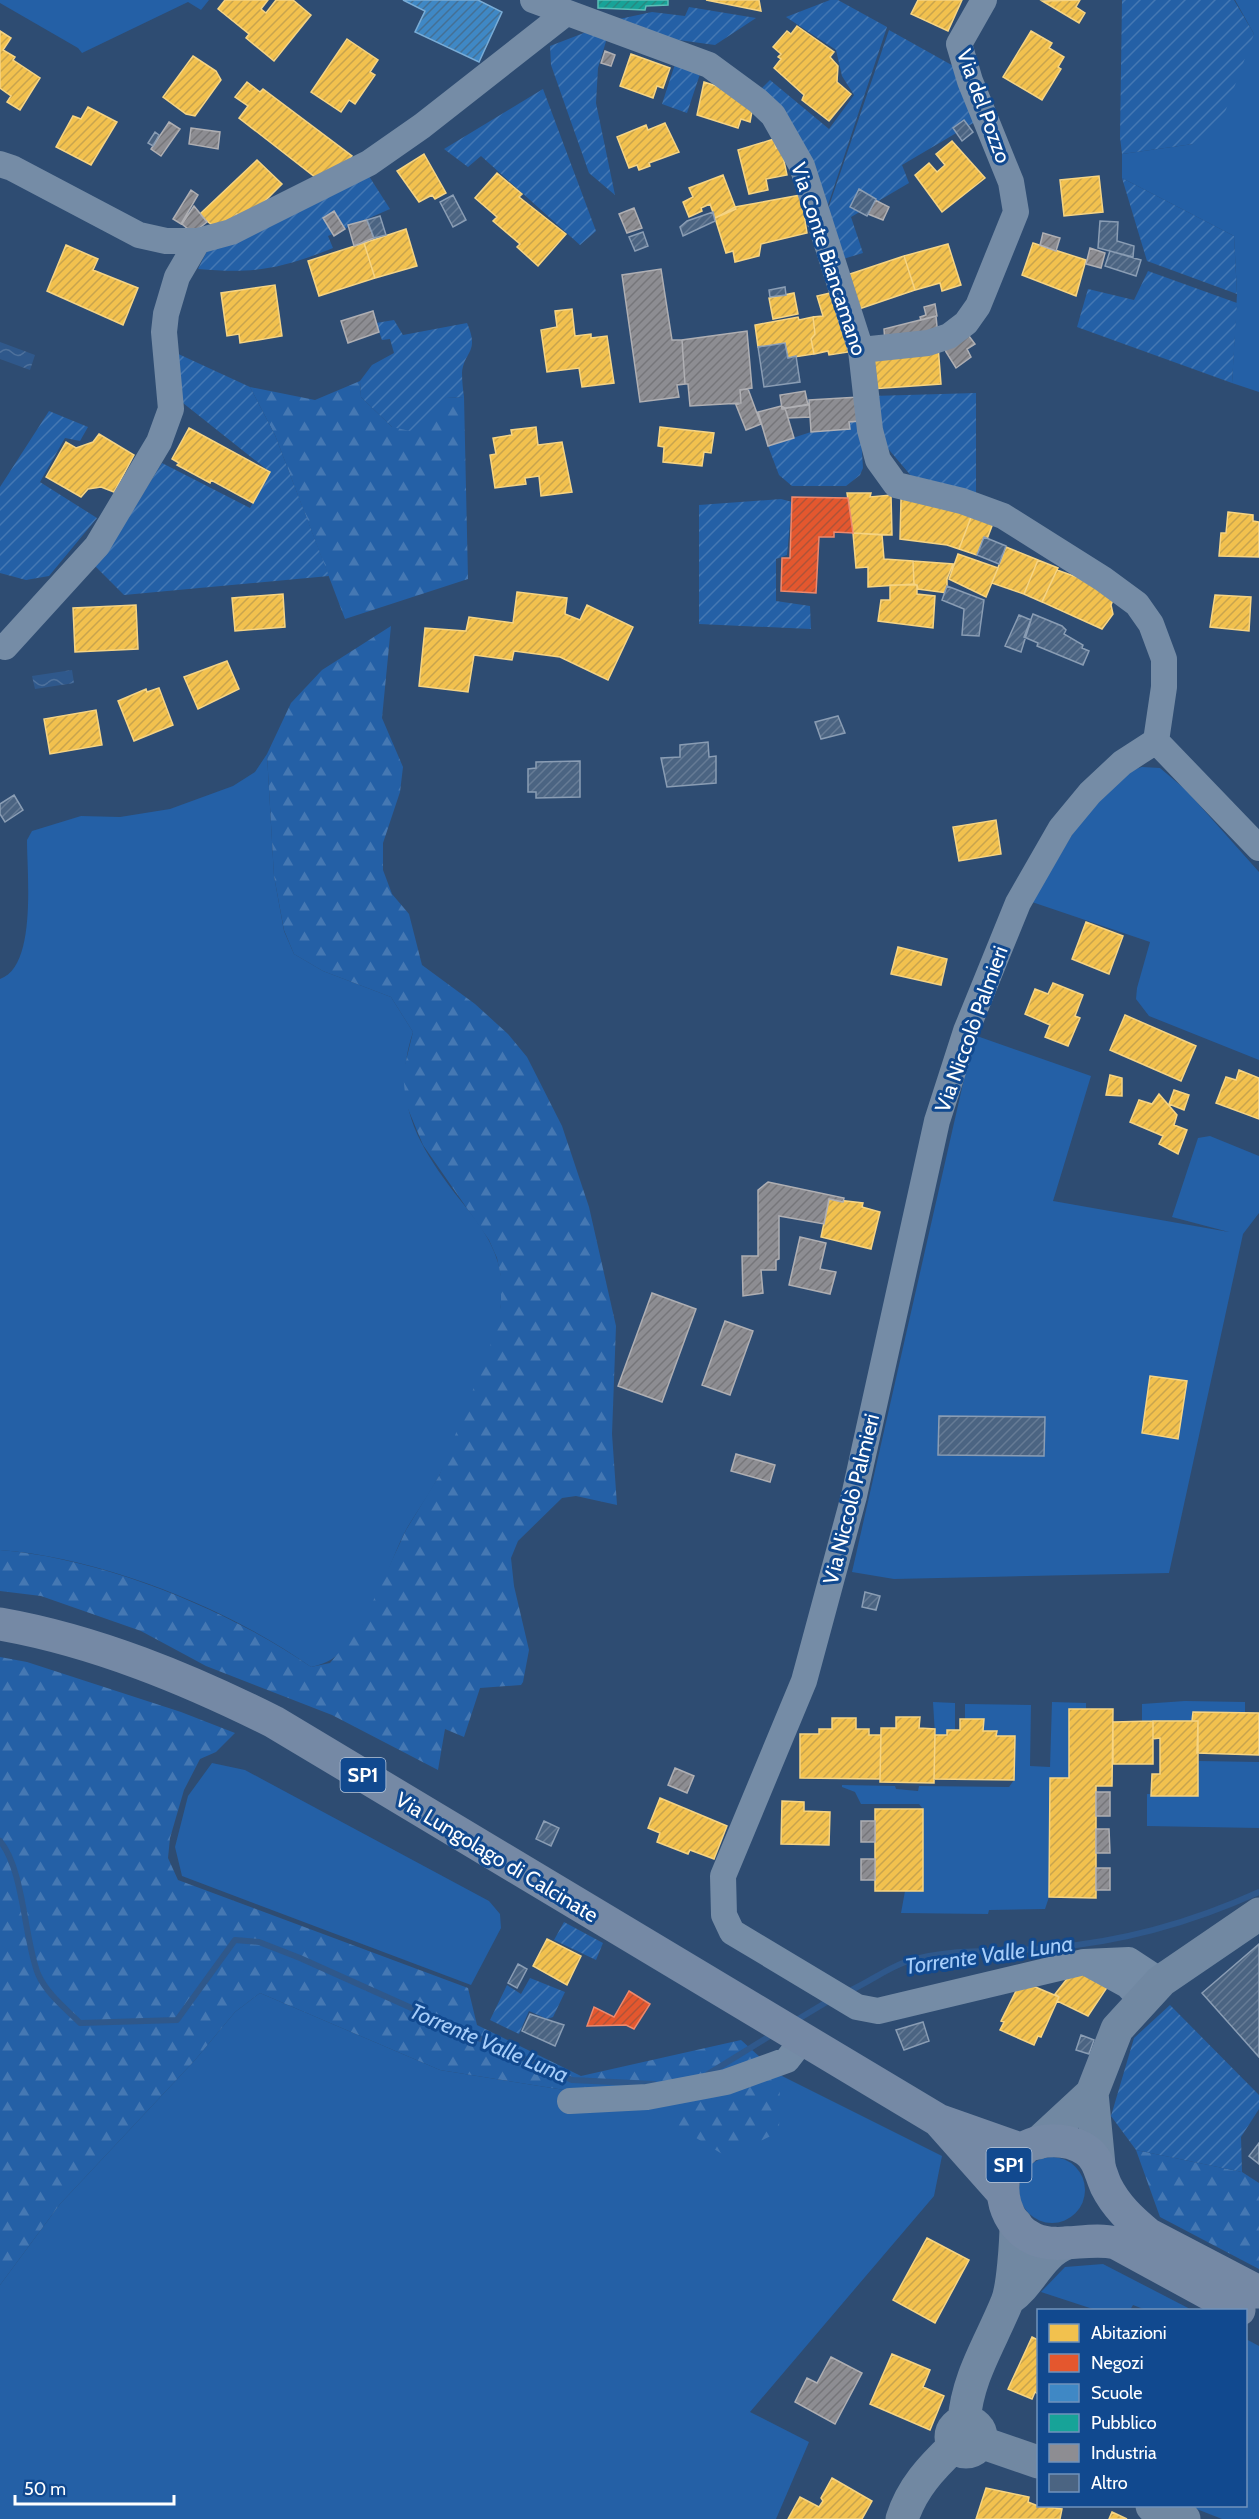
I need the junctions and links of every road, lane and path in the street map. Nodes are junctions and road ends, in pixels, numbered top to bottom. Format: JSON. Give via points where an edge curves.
{"nodes":[{"id":1,"x":532,"y":0,"type":"edge"},
{"id":2,"x":984,"y":0,"type":"edge"},
{"id":3,"x":569,"y":7,"type":"edge"},
{"id":4,"x":0,"y":164,"type":"edge"},
{"id":5,"x":198,"y":240,"type":"junction"},
{"id":6,"x":861,"y":350,"type":"junction"},
{"id":7,"x":5,"y":646,"type":"dead end"},
{"id":8,"x":1156,"y":741,"type":"junction"},
{"id":9,"x":1259,"y":848,"type":"edge"},
{"id":10,"x":0,"y":1624,"type":"edge"},
{"id":11,"x":1259,"y":1914,"type":"edge"},
{"id":12,"x":1151,"y":1990,"type":"junction"},
{"id":13,"x":802,"y":2037,"type":"junction"},
{"id":14,"x":1092,"y":2093,"type":"junction"},
{"id":15,"x":570,"y":2101,"type":"dead end"},
{"id":16,"x":938,"y":2120,"type":"junction"},
{"id":17,"x":1031,"y":2146,"type":"junction"},
{"id":18,"x":1099,"y":2164,"type":"junction"},
{"id":19,"x":1002,"y":2192,"type":"junction"},
{"id":20,"x":1016,"y":2224,"type":"junction"},
{"id":21,"x":1067,"y":2242,"type":"junction"},
{"id":22,"x":1259,"y":2292,"type":"edge"},
{"id":23,"x":1009,"y":2299,"type":"junction"},
{"id":24,"x":1237,"y":2309,"type":"edge"},
{"id":25,"x":966,"y":2437,"type":"junction"},
{"id":26,"x":1037,"y":2462,"type":"edge"},
{"id":27,"x":1157,"y":2507,"type":"edge"},
{"id":28,"x":902,"y":2519,"type":"edge"},
{"id":29,"x":1184,"y":2519,"type":"edge"}],
"edges":[{"from":1,"to":3,"type":"street","name":"Via Conte Biancamano"},
{"from":2,"to":6,"type":"street","name":"Via del Pozzo","via":[[958,44],[1011,182],[1016,212],[978,306],[966,323],[949,336],[928,343]]},
{"from":3,"to":5,"type":"street","via":[[494,71],[369,163],[231,232]]},
{"from":3,"to":6,"type":"street","name":"Via Conte Biancamano","via":[[709,65],[773,115],[802,166]]},
{"from":4,"to":5,"type":"street","via":[[140,235],[166,241]]},
{"from":5,"to":7,"type":"street","via":[[177,277],[166,314],[171,409],[159,442],[97,546]]},
{"from":6,"to":8,"type":"street","name":"Via Conte Biancamano","via":[[870,430],[878,460],[896,485],[1004,516],[1137,604],[1151,624],[1164,659]]},
{"from":8,"to":9,"type":"street"},
{"from":8,"to":12,"type":"street","name":"Via Niccolò Palmieri","via":[[1122,763],[1061,828],[1018,903],[966,1031],[937,1121],[854,1496],[804,1681],[723,1876],[724,1914],[732,1932],[856,2007],[878,2011],[1084,1962],[1127,1985]]},
{"from":10,"to":13,"type":"main road","name":"Via Lungolago di Calcinate","number":"SP1","via":[[122,1657],[204,1687],[274,1722]]},
{"from":11,"to":12,"type":"street"},
{"from":12,"to":14,"type":"street","via":[[1117,2029]]},
{"from":13,"to":15,"type":"street","via":[[787,2060],[726,2082],[647,2097]]},
{"from":13,"to":16,"type":"main road","number":"SP1"},
{"from":14,"to":17,"type":"street"},
{"from":14,"to":18,"type":"street"},
{"from":16,"to":17,"type":"main road","number":"SP1"},
{"from":16,"to":19,"type":"main road","number":"SP1"},
{"from":17,"to":18,"type":"main road","number":"SP1","via":[[1058,2141],[1076,2145]]},
{"from":17,"to":19,"type":"main road","number":"SP1","via":[[1011,2160]]},
{"from":18,"to":22,"type":"main road","number":"SP1","via":[[1106,2186],[1132,2221],[1148,2234]]},
{"from":19,"to":20,"type":"main road","number":"SP1","via":[[1007,2212]]},
{"from":20,"to":21,"type":"main road","via":[[1036,2240]]},
{"from":20,"to":23,"type":"street"},
{"from":21,"to":23,"type":"street","via":[[1050,2252]]},
{"from":21,"to":24,"type":"main road","via":[[1116,2243]]},
{"from":23,"to":25,"type":"street","via":[[969,2384]]},
{"from":25,"to":26,"type":"street"},
{"from":25,"to":28,"type":"street","via":[[925,2475]]},
{"from":27,"to":29,"type":"street"}]}
